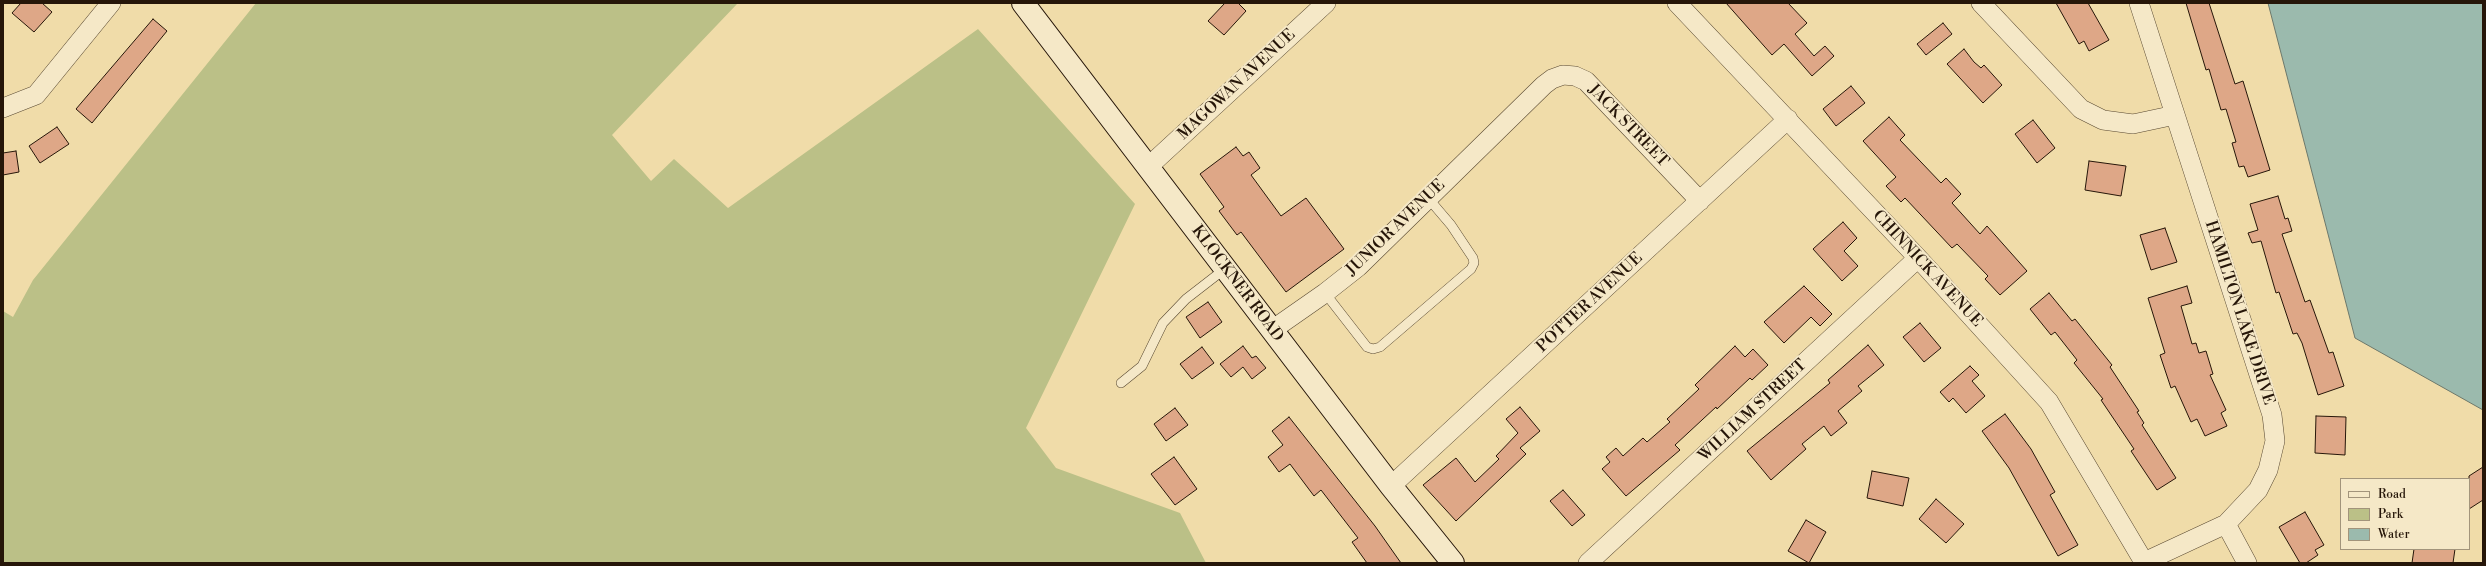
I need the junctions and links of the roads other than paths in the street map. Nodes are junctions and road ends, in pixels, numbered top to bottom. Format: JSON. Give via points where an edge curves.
{"nodes":[{"id":1,"x":111,"y":3,"type":"edge"},
{"id":2,"x":1023,"y":3,"type":"edge"},
{"id":3,"x":1326,"y":3,"type":"edge"},
{"id":4,"x":1677,"y":3,"type":"edge"},
{"id":5,"x":1981,"y":3,"type":"edge"},
{"id":6,"x":2139,"y":3,"type":"edge"},
{"id":7,"x":3,"y":108,"type":"edge"},
{"id":8,"x":2175,"y":115,"type":"junction"},
{"id":9,"x":1512,"y":116,"type":"joint"},
{"id":10,"x":1788,"y":119,"type":"junction"},
{"id":11,"x":1148,"y":167,"type":"junction"},
{"id":12,"x":1428,"y":198,"type":"junction"},
{"id":13,"x":1700,"y":201,"type":"junction"},
{"id":14,"x":1918,"y":258,"type":"junction"},
{"id":15,"x":1226,"y":268,"type":"junction"},
{"id":16,"x":1326,"y":293,"type":"junction"},
{"id":17,"x":1272,"y":330,"type":"junction"},
{"id":18,"x":1121,"y":383,"type":"dead end"},
{"id":19,"x":1391,"y":486,"type":"junction"},
{"id":20,"x":2226,"y":524,"type":"junction"},
{"id":21,"x":1453,"y":563,"type":"edge"},
{"id":22,"x":1588,"y":563,"type":"edge"},
{"id":23,"x":2143,"y":563,"type":"edge"},
{"id":24,"x":2247,"y":563,"type":"edge"}],
"edges":[{"from":1,"to":7,"type":"street","via":[[36,95]]},
{"from":2,"to":11,"type":"main road","name":"KLOCKNER ROAD"},
{"from":3,"to":11,"type":"street","name":"MAGOWAN AVENUE"},
{"from":4,"to":10,"type":"street","name":"CHINNICK AVENUE"},
{"from":5,"to":8,"type":"street","via":[[2081,108],[2104,120],[2133,124]]},
{"from":6,"to":8,"type":"street","name":"HAMILTON LAKE DRIVE"},
{"from":8,"to":20,"type":"street","name":"HAMILTON LAKE DRIVE","via":[[2272,415],[2275,441],[2268,470],[2258,490]]},
{"from":9,"to":12,"type":"street","name":"JUNIOR AVENUE"},
{"from":9,"to":13,"type":"street","name":"JACK STREET","via":[[1552,78],[1563,75],[1575,76],[1586,81]]},
{"from":10,"to":13,"type":"street","name":"POTTER AVENUE"},
{"from":10,"to":14,"type":"street","name":"CHINNICK AVENUE"},
{"from":11,"to":15,"type":"main road","name":"KLOCKNER ROAD"},
{"from":12,"to":16,"type":"street","name":"JUNIOR AVENUE","via":[[1358,267]]},
{"from":12,"to":16,"type":"lane","via":[[1452,225],[1473,258],[1471,269],[1380,347],[1373,349],[1367,347]]},
{"from":13,"to":19,"type":"street","name":"POTTER AVENUE"},
{"from":14,"to":22,"type":"street","name":"WILLIAM STREET"},
{"from":14,"to":23,"type":"street","name":"CHINNICK AVENUE","via":[[2049,402]]},
{"from":15,"to":17,"type":"main road","name":"KLOCKNER ROAD"},
{"from":15,"to":18,"type":"lane","via":[[1186,299],[1163,323],[1142,366]]},
{"from":16,"to":17,"type":"street","name":"JUNIOR AVENUE"},
{"from":17,"to":19,"type":"main road","name":"KLOCKNER ROAD"},
{"from":19,"to":21,"type":"main road","name":"KLOCKNER ROAD"},
{"from":20,"to":23,"type":"street","name":"HAMILTON LAKE DRIVE"},
{"from":20,"to":24,"type":"street"}]}
